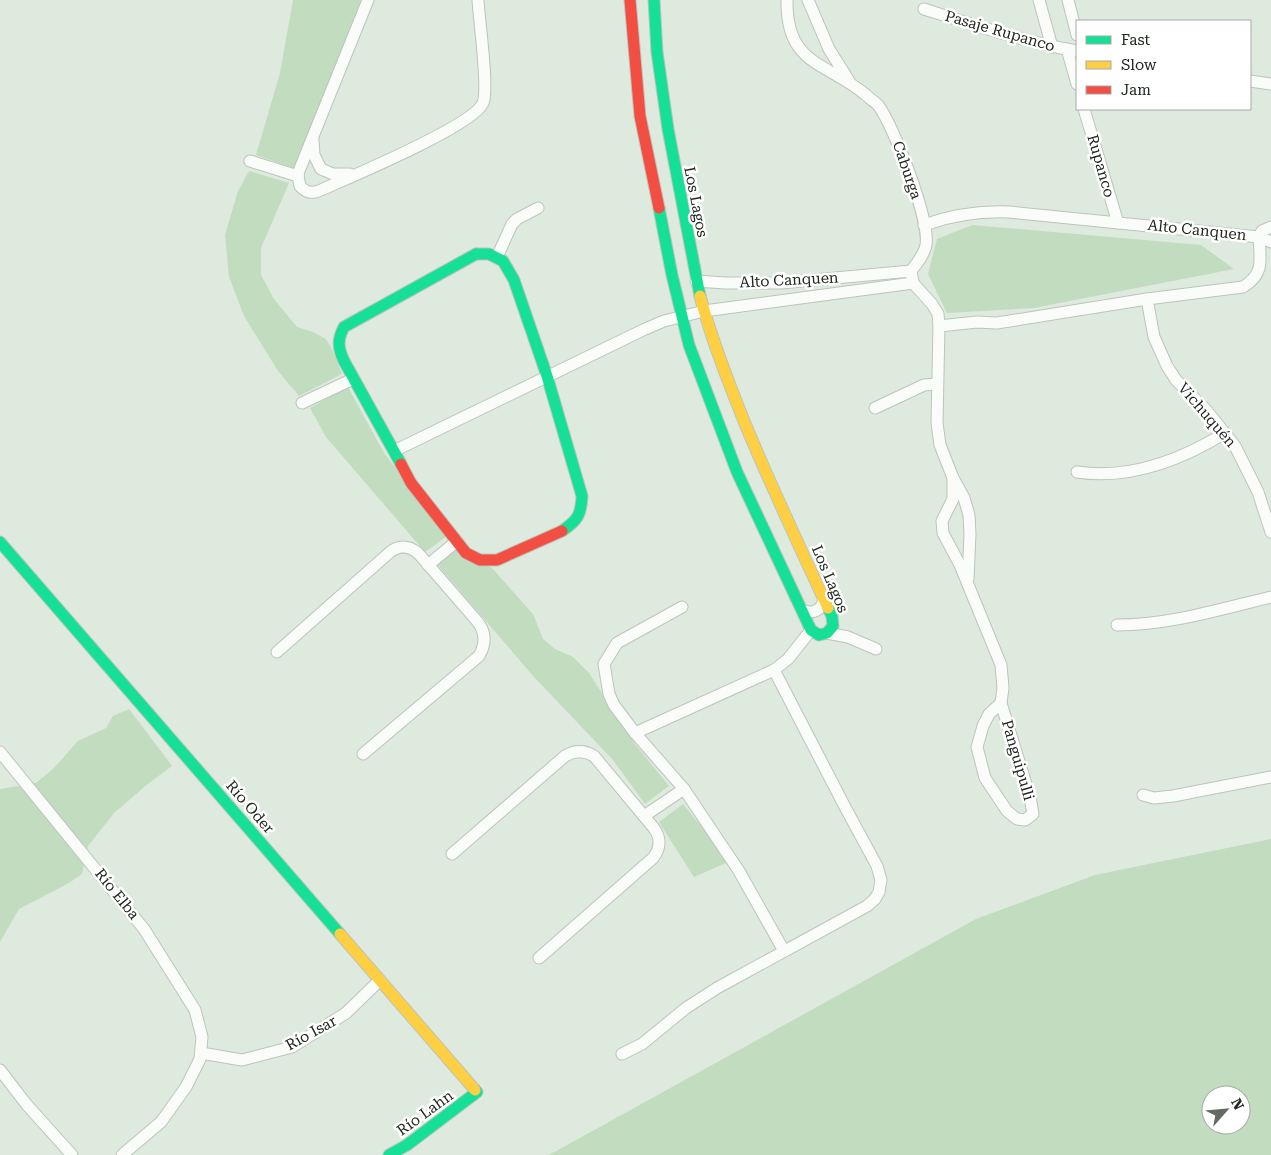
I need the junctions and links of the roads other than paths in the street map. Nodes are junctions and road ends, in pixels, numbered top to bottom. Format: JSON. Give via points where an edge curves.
{"nodes":[{"id":1,"x":368,"y":0,"type":"edge"},
{"id":2,"x":478,"y":0,"type":"edge"},
{"id":3,"x":630,"y":0,"type":"edge"},
{"id":4,"x":654,"y":0,"type":"edge"},
{"id":5,"x":787,"y":0,"type":"edge"},
{"id":6,"x":808,"y":0,"type":"edge"},
{"id":7,"x":1039,"y":0,"type":"edge"},
{"id":8,"x":1068,"y":0,"type":"edge"},
{"id":9,"x":924,"y":8,"type":"dead end"},
{"id":10,"x":1076,"y":31,"type":"edge"},
{"id":11,"x":1052,"y":47,"type":"junction"},
{"id":12,"x":1072,"y":50,"type":"edge"},
{"id":13,"x":1076,"y":77,"type":"edge"},
{"id":14,"x":1251,"y":81,"type":"edge"},
{"id":15,"x":850,"y":83,"type":"junction"},
{"id":16,"x":1271,"y":84,"type":"edge"},
{"id":17,"x":1084,"y":110,"type":"edge"},
{"id":18,"x":312,"y":137,"type":"junction"},
{"id":19,"x":250,"y":161,"type":"dead end"},
{"id":20,"x":321,"y":169,"type":"junction"},
{"id":21,"x":359,"y":173,"type":"junction"},
{"id":22,"x":299,"y":174,"type":"junction"},
{"id":23,"x":321,"y":190,"type":"junction"},
{"id":24,"x":538,"y":208,"type":"dead end"},
{"id":25,"x":1118,"y":223,"type":"junction"},
{"id":26,"x":924,"y":225,"type":"junction"},
{"id":27,"x":1271,"y":227,"type":"edge"},
{"id":28,"x":1259,"y":237,"type":"junction"},
{"id":29,"x":1271,"y":242,"type":"edge"},
{"id":30,"x":497,"y":258,"type":"junction"},
{"id":31,"x":911,"y":271,"type":"junction"},
{"id":32,"x":696,"y":281,"type":"junction"},
{"id":33,"x":781,"y":283,"type":"junction"},
{"id":34,"x":913,"y":283,"type":"junction"},
{"id":35,"x":1148,"y":299,"type":"junction"},
{"id":36,"x":784,"y":302,"type":"junction"},
{"id":37,"x":704,"y":311,"type":"junction"},
{"id":38,"x":682,"y":315,"type":"junction"},
{"id":39,"x":939,"y":326,"type":"junction"},
{"id":40,"x":547,"y":376,"type":"junction"},
{"id":41,"x":353,"y":379,"type":"junction"},
{"id":42,"x":937,"y":384,"type":"junction"},
{"id":43,"x":302,"y":403,"type":"dead end"},
{"id":44,"x":875,"y":408,"type":"dead end"},
{"id":45,"x":1225,"y":432,"type":"junction"},
{"id":46,"x":394,"y":451,"type":"junction"},
{"id":47,"x":1077,"y":472,"type":"dead end"},
{"id":48,"x":953,"y":478,"type":"junction"},
{"id":49,"x":1271,"y":532,"type":"edge"},
{"id":50,"x":457,"y":541,"type":"junction"},
{"id":51,"x":1,"y":546,"type":"edge"},
{"id":52,"x":428,"y":565,"type":"junction"},
{"id":53,"x":967,"y":584,"type":"junction"},
{"id":54,"x":1271,"y":597,"type":"edge"},
{"id":55,"x":824,"y":599,"type":"junction"},
{"id":56,"x":682,"y":607,"type":"dead end"},
{"id":57,"x":802,"y":610,"type":"junction"},
{"id":58,"x":1117,"y":624,"type":"dead end"},
{"id":59,"x":811,"y":630,"type":"junction"},
{"id":60,"x":827,"y":633,"type":"junction"},
{"id":61,"x":876,"y":649,"type":"dead end"},
{"id":62,"x":277,"y":652,"type":"dead end"},
{"id":63,"x":774,"y":670,"type":"junction"},
{"id":64,"x":1001,"y":703,"type":"junction"},
{"id":65,"x":635,"y":733,"type":"junction"},
{"id":66,"x":0,"y":752,"type":"edge"},
{"id":67,"x":363,"y":754,"type":"dead end"},
{"id":68,"x":1271,"y":777,"type":"edge"},
{"id":69,"x":684,"y":789,"type":"junction"},
{"id":70,"x":1143,"y":795,"type":"dead end"},
{"id":71,"x":644,"y":816,"type":"junction"},
{"id":72,"x":452,"y":854,"type":"dead end"},
{"id":73,"x":784,"y":951,"type":"junction"},
{"id":74,"x":539,"y":958,"type":"dead end"},
{"id":75,"x":380,"y":980,"type":"junction"},
{"id":76,"x":201,"y":1054,"type":"junction"},
{"id":77,"x":622,"y":1054,"type":"dead end"},
{"id":78,"x":0,"y":1070,"type":"edge"},
{"id":79,"x":477,"y":1092,"type":"joint"},
{"id":80,"x":72,"y":1155,"type":"edge"},
{"id":81,"x":122,"y":1155,"type":"edge"},
{"id":82,"x":389,"y":1155,"type":"edge"}],
"edges":[{"from":1,"to":18,"type":"street"},
{"from":2,"to":21,"type":"street","via":[[486,89],[483,104],[470,118],[448,131]]},
{"from":3,"to":38,"type":"street","via":[[640,116]]},
{"from":4,"to":32,"type":"street","name":"Los Lagos","via":[[664,117]]},
{"from":5,"to":15,"type":"street","name":"Caburga","via":[[791,33],[799,49],[813,62]]},
{"from":6,"to":15,"type":"street","name":"Caburga","via":[[829,49]]},
{"from":7,"to":11,"type":"street"},
{"from":8,"to":10,"type":"street"},
{"from":9,"to":11,"type":"street","name":"Pasaje Rupanco"},
{"from":11,"to":12,"type":"street","name":"Pasaje Rupanco"},
{"from":12,"to":13,"type":"street"},
{"from":14,"to":16,"type":"street"},
{"from":15,"to":26,"type":"street","name":"Caburga","via":[[877,105],[892,129],[918,196]]},
{"from":17,"to":25,"type":"street","name":"Rupanco"},
{"from":18,"to":20,"type":"street","via":[[314,155]]},
{"from":18,"to":22,"type":"street"},
{"from":19,"to":22,"type":"street"},
{"from":20,"to":21,"type":"street","via":[[333,174]]},
{"from":20,"to":22,"type":"street","via":[[310,165]]},
{"from":20,"to":23,"type":"street","via":[[325,180]]},
{"from":21,"to":23,"type":"street"},
{"from":22,"to":23,"type":"street","via":[[300,186],[304,190]]},
{"from":24,"to":30,"type":"street","via":[[512,224]]},
{"from":25,"to":26,"type":"street","name":"Alto Canquen","via":[[996,211],[954,216]]},
{"from":25,"to":28,"type":"street","name":"Alto Canquen"},
{"from":26,"to":31,"type":"street","name":"Caburga","via":[[926,244],[920,260]]},
{"from":27,"to":28,"type":"street","via":[[1262,231]]},
{"from":28,"to":29,"type":"street"},
{"from":28,"to":35,"type":"street","name":"Alto Canquen","via":[[1259,270],[1254,280],[1243,287]]},
{"from":30,"to":40,"type":"street","via":[[503,261],[514,280]]},
{"from":30,"to":41,"type":"street","via":[[490,254],[476,254],[344,327],[338,339],[339,351]]},
{"from":31,"to":33,"type":"street","name":"Alto Canquen"},
{"from":31,"to":34,"type":"street"},
{"from":32,"to":33,"type":"street","name":"Alto Canquen"},
{"from":32,"to":37,"type":"street","name":"Los Lagos"},
{"from":33,"to":36,"type":"street"},
{"from":34,"to":36,"type":"street","name":"Alto Canquen"},
{"from":34,"to":39,"type":"street","name":"Panguipulli","via":[[932,304],[938,314]]},
{"from":35,"to":39,"type":"street","name":"Alto Canquen","via":[[997,323]]},
{"from":35,"to":45,"type":"street","name":"Vichuquén","via":[[1154,337],[1167,366]]},
{"from":36,"to":37,"type":"street","name":"Alto Canquen"},
{"from":37,"to":38,"type":"street","name":"Alto Canquen"},
{"from":37,"to":55,"type":"street","name":"Los Lagos","via":[[760,460]]},
{"from":38,"to":40,"type":"street","name":"Alto Canquen"},
{"from":38,"to":57,"type":"street","via":[[689,345],[737,472]]},
{"from":39,"to":42,"type":"street","name":"Panguipulli"},
{"from":40,"to":46,"type":"street","name":"Alto Canquen"},
{"from":40,"to":50,"type":"street","via":[[582,496],[576,521],[563,531],[497,560],[480,560],[466,553]]},
{"from":41,"to":43,"type":"street"},
{"from":41,"to":46,"type":"street"},
{"from":42,"to":44,"type":"street","via":[[924,385]]},
{"from":42,"to":48,"type":"street","name":"Panguipulli","via":[[940,445]]},
{"from":45,"to":47,"type":"street","via":[[1174,460],[1095,475]]},
{"from":45,"to":49,"type":"street","name":"Vichuquén","via":[[1258,492]]},
{"from":46,"to":50,"type":"street","via":[[411,483]]},
{"from":48,"to":53,"type":"street","name":"Panguipulli","via":[[969,515]]},
{"from":48,"to":53,"type":"street","name":"Panguipulli","via":[[953,499],[942,522],[944,534]]},
{"from":50,"to":52,"type":"street"},
{"from":51,"to":75,"type":"street","name":"Río Oder"},
{"from":52,"to":62,"type":"street","via":[[410,548],[394,549]]},
{"from":52,"to":67,"type":"street","via":[[481,626],[484,645],[479,656]]},
{"from":53,"to":64,"type":"street","name":"Panguipulli","via":[[1001,665]]},
{"from":54,"to":58,"type":"street","via":[[1176,620]]},
{"from":55,"to":57,"type":"street","via":[[815,612]]},
{"from":55,"to":60,"type":"street","name":"Los Lagos","via":[[833,626]]},
{"from":56,"to":65,"type":"street","via":[[617,643],[604,664],[609,694]]},
{"from":57,"to":59,"type":"street"},
{"from":59,"to":60,"type":"street","name":"Los Lagos","via":[[819,635]]},
{"from":59,"to":63,"type":"street","via":[[788,659]]},
{"from":60,"to":61,"type":"street","via":[[848,637]]},
{"from":63,"to":65,"type":"street"},
{"from":63,"to":73,"type":"street","via":[[877,866],[881,880],[879,892],[872,903]]},
{"from":64,"to":64,"type":"street","name":"Panguipulli","via":[[989,714],[977,747],[990,786],[1007,811],[1017,819],[1026,820],[1033,814],[1030,797]]},
{"from":65,"to":69,"type":"street"},
{"from":66,"to":76,"type":"street","name":"Río Elba","via":[[144,929],[195,1010],[202,1037]]},
{"from":68,"to":70,"type":"street","via":[[1173,796],[1154,798]]},
{"from":69,"to":71,"type":"street"},
{"from":69,"to":73,"type":"street","via":[[739,871]]},
{"from":71,"to":72,"type":"street","via":[[594,756],[578,751],[565,756]]},
{"from":71,"to":74,"type":"street","via":[[658,835],[656,854]]},
{"from":73,"to":77,"type":"street","via":[[702,998],[642,1044]]},
{"from":75,"to":76,"type":"street","name":"Río Isar","via":[[346,1013],[292,1047],[242,1060]]},
{"from":75,"to":79,"type":"street","name":"Río Oder"},
{"from":76,"to":81,"type":"street","via":[[186,1087],[161,1122]]},
{"from":78,"to":80,"type":"street"},
{"from":79,"to":82,"type":"street","name":"Río Lahn"}]}
